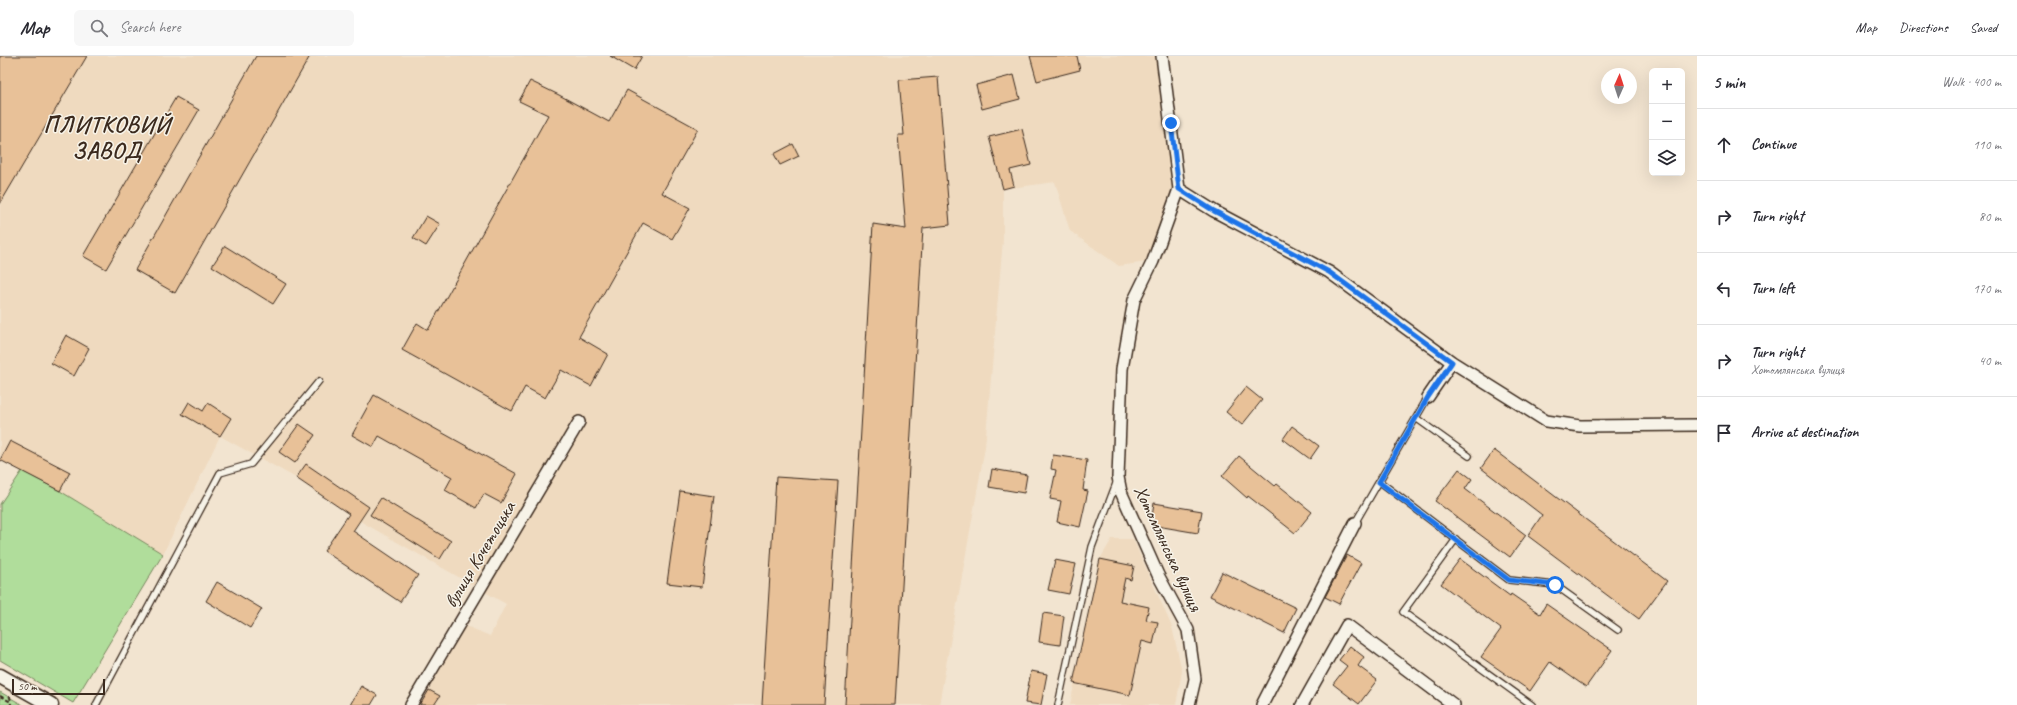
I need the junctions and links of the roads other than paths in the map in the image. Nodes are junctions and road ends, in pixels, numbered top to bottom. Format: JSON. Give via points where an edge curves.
{"nodes":[{"id":1,"x":1162,"y":56,"type":"edge"},
{"id":2,"x":1179,"y":189,"type":"junction"},
{"id":3,"x":1452,"y":362,"type":"junction"},
{"id":4,"x":319,"y":381,"type":"dead end"},
{"id":5,"x":1428,"y":397,"type":"joint"},
{"id":6,"x":1416,"y":418,"type":"junction"},
{"id":7,"x":579,"y":422,"type":"dead end"},
{"id":8,"x":1697,"y":426,"type":"edge"},
{"id":9,"x":1469,"y":456,"type":"dead end"},
{"id":10,"x":1118,"y":477,"type":"junction"},
{"id":11,"x":1379,"y":482,"type":"junction"},
{"id":12,"x":1355,"y":524,"type":"joint"},
{"id":13,"x":1456,"y":539,"type":"junction"},
{"id":14,"x":1618,"y":630,"type":"dead end"},
{"id":15,"x":0,"y":676,"type":"edge"},
{"id":16,"x":50,"y":705,"type":"edge"},
{"id":17,"x":96,"y":705,"type":"edge"},
{"id":18,"x":411,"y":705,"type":"edge"},
{"id":19,"x":1058,"y":705,"type":"edge"},
{"id":20,"x":1189,"y":705,"type":"edge"},
{"id":21,"x":1262,"y":705,"type":"edge"},
{"id":22,"x":1302,"y":705,"type":"edge"},
{"id":23,"x":1454,"y":705,"type":"edge"},
{"id":24,"x":1532,"y":705,"type":"edge"}],
"edges":[{"from":1,"to":2,"type":"street","name":"Хотомлянська вулиця"},
{"from":2,"to":3,"type":"street","via":[[1214,211],[1329,272]]},
{"from":2,"to":10,"type":"street","name":"Хотомлянська вулиця","via":[[1153,260],[1134,300],[1122,369]]},
{"from":3,"to":5,"type":"street"},
{"from":3,"to":8,"type":"street","via":[[1546,421],[1580,426]]},
{"from":4,"to":17,"type":"lane","via":[[251,464],[220,473]]},
{"from":5,"to":6,"type":"lane"},
{"from":6,"to":9,"type":"lane"},
{"from":6,"to":11,"type":"lane"},
{"from":7,"to":18,"type":"street","name":"вулиця Кочетоцька"},
{"from":10,"to":19,"type":"lane","via":[[1092,546]]},
{"from":10,"to":20,"type":"street","name":"Хотомлянська вулиця","via":[[1121,492],[1158,575],[1188,630],[1195,679]]},
{"from":11,"to":12,"type":"lane"},
{"from":11,"to":13,"type":"lane"},
{"from":12,"to":21,"type":"street"},
{"from":13,"to":14,"type":"lane","via":[[1509,580],[1555,585]]},
{"from":13,"to":24,"type":"lane","via":[[1403,612]]},
{"from":15,"to":16,"type":"street"},
{"from":22,"to":23,"type":"street","via":[[1347,626]]}]}
